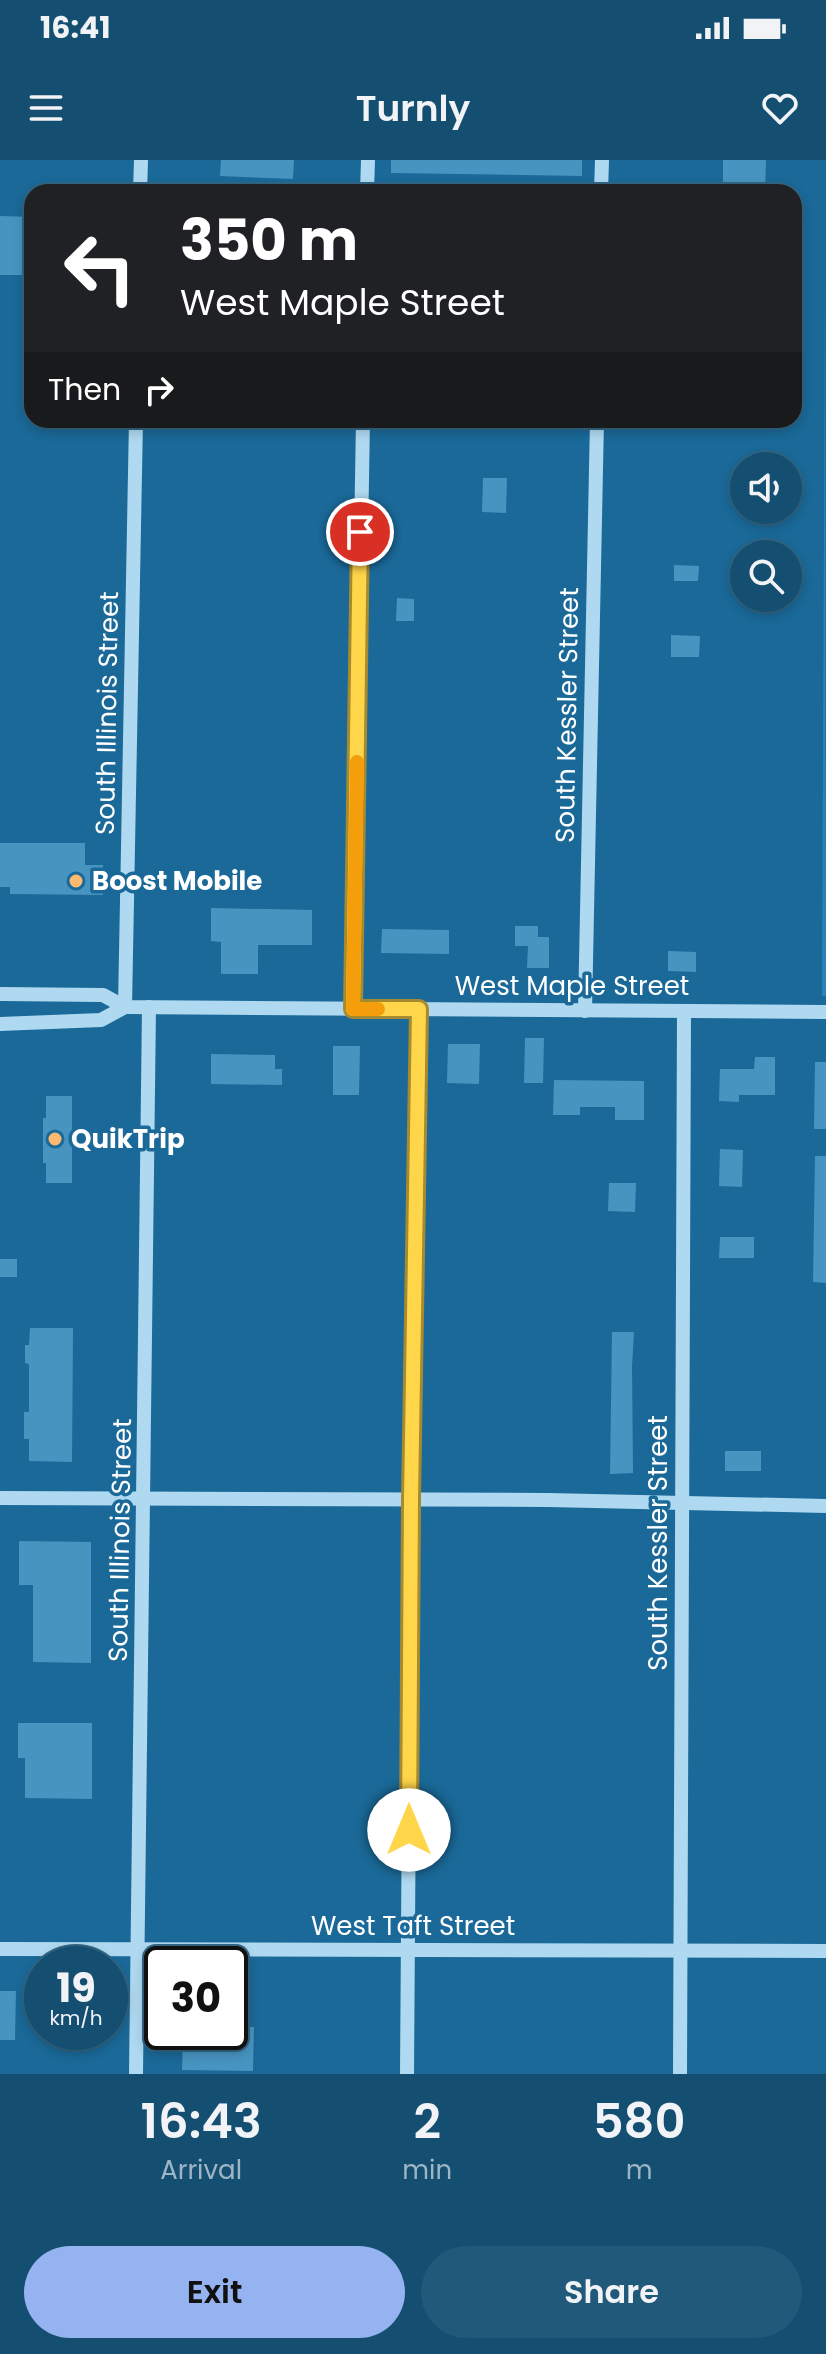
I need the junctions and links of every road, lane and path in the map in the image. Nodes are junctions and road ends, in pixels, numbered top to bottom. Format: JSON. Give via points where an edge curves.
{"nodes":[{"id":1,"x":141,"y":160,"type":"edge"},
{"id":2,"x":368,"y":160,"type":"edge"},
{"id":3,"x":602,"y":160,"type":"edge"},
{"id":4,"x":140,"y":184,"type":"edge"},
{"id":5,"x":367,"y":184,"type":"edge"},
{"id":6,"x":601,"y":184,"type":"edge"},
{"id":7,"x":136,"y":428,"type":"edge"},
{"id":8,"x":363,"y":428,"type":"edge"},
{"id":9,"x":597,"y":428,"type":"edge"},
{"id":10,"x":0,"y":994,"type":"edge"},
{"id":11,"x":125,"y":1007,"type":"junction"},
{"id":12,"x":149,"y":1007,"type":"junction"},
{"id":13,"x":353,"y":1009,"type":"junction"},
{"id":14,"x":419,"y":1009,"type":"junction"},
{"id":15,"x":585,"y":1011,"type":"junction"},
{"id":16,"x":684,"y":1011,"type":"junction"},
{"id":17,"x":826,"y":1012,"type":"edge"},
{"id":18,"x":0,"y":1024,"type":"edge"},
{"id":19,"x":0,"y":1498,"type":"edge"},
{"id":20,"x":144,"y":1498,"type":"junction"},
{"id":21,"x":411,"y":1499,"type":"junction"},
{"id":22,"x":682,"y":1503,"type":"junction"},
{"id":23,"x":826,"y":1506,"type":"edge"},
{"id":24,"x":0,"y":1949,"type":"edge"},
{"id":25,"x":138,"y":1949,"type":"junction"},
{"id":26,"x":408,"y":1950,"type":"junction"},
{"id":27,"x":681,"y":1951,"type":"junction"},
{"id":28,"x":826,"y":1951,"type":"edge"},
{"id":29,"x":136,"y":2074,"type":"edge"},
{"id":30,"x":407,"y":2074,"type":"edge"},
{"id":31,"x":680,"y":2074,"type":"edge"}],
"edges":[{"from":1,"to":4,"type":"street"},
{"from":2,"to":5,"type":"street"},
{"from":3,"to":6,"type":"street"},
{"from":7,"to":11,"type":"street","name":"South Illinois Street"},
{"from":8,"to":13,"type":"street"},
{"from":9,"to":15,"type":"street","name":"South Kessler Street"},
{"from":10,"to":11,"type":"street","name":"West Maple Street","via":[[103,995]]},
{"from":11,"to":12,"type":"street","name":"West Maple Street"},
{"from":11,"to":18,"type":"street","name":"West Maple Street","via":[[101,1020]]},
{"from":12,"to":13,"type":"street","name":"West Maple Street"},
{"from":12,"to":20,"type":"street","name":"South Illinois Street"},
{"from":13,"to":14,"type":"street","name":"West Maple Street"},
{"from":14,"to":15,"type":"street","name":"West Maple Street"},
{"from":14,"to":21,"type":"street"},
{"from":15,"to":16,"type":"street","name":"West Maple Street"},
{"from":16,"to":17,"type":"street","name":"West Maple Street"},
{"from":16,"to":22,"type":"street","name":"South Kessler Street"},
{"from":19,"to":20,"type":"street"},
{"from":20,"to":21,"type":"street"},
{"from":20,"to":25,"type":"street","name":"South Illinois Street"},
{"from":21,"to":22,"type":"street"},
{"from":21,"to":26,"type":"street"},
{"from":22,"to":23,"type":"street"},
{"from":22,"to":27,"type":"street","name":"South Kessler Street"},
{"from":24,"to":25,"type":"street","name":"West Taft Street"},
{"from":25,"to":26,"type":"street","name":"West Taft Street"},
{"from":25,"to":29,"type":"street","name":"South Illinois Street"},
{"from":26,"to":27,"type":"street","name":"West Taft Street"},
{"from":26,"to":30,"type":"street"},
{"from":27,"to":28,"type":"street","name":"West Taft Street"},
{"from":27,"to":31,"type":"street","name":"South Kessler Street"}]}
